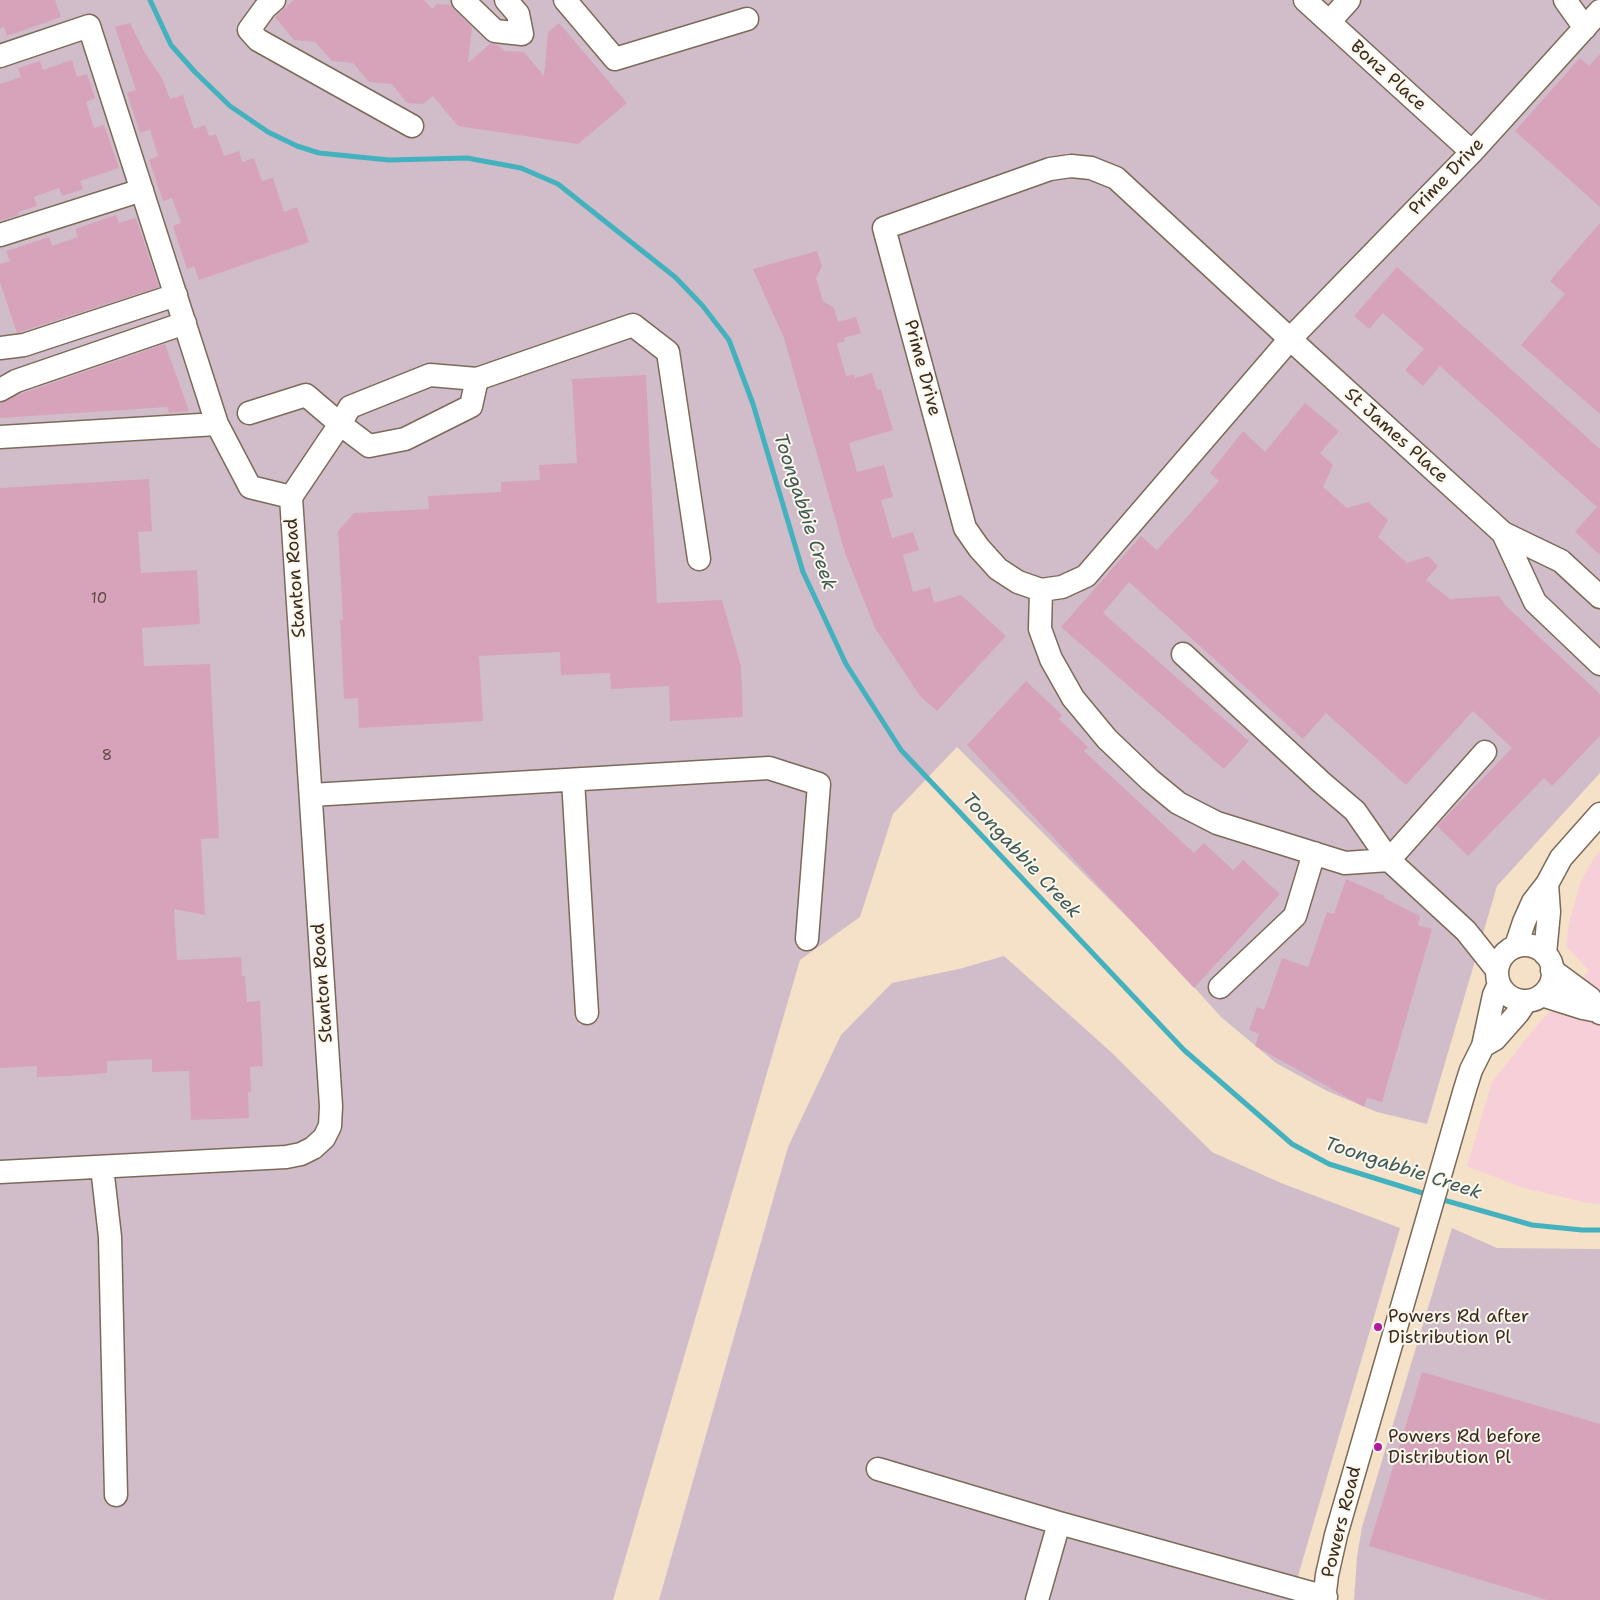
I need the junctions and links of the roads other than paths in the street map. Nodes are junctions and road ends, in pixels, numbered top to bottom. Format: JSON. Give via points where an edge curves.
{"nodes":[{"id":1,"x":274,"y":0,"type":"edge"},
{"id":2,"x":463,"y":0,"type":"edge"},
{"id":3,"x":506,"y":0,"type":"edge"},
{"id":4,"x":565,"y":0,"type":"edge"},
{"id":5,"x":1305,"y":0,"type":"edge"},
{"id":6,"x":1349,"y":0,"type":"edge"},
{"id":7,"x":1565,"y":0,"type":"edge"},
{"id":8,"x":1600,"y":11,"type":"edge"},
{"id":9,"x":747,"y":19,"type":"dead end"},
{"id":10,"x":1329,"y":22,"type":"junction"},
{"id":11,"x":1585,"y":28,"type":"junction"},
{"id":12,"x":0,"y":56,"type":"edge"},
{"id":13,"x":412,"y":126,"type":"dead end"},
{"id":14,"x":1472,"y":152,"type":"junction"},
{"id":15,"x":142,"y":190,"type":"junction"},
{"id":16,"x":0,"y":235,"type":"edge"},
{"id":17,"x":176,"y":295,"type":"junction"},
{"id":18,"x":185,"y":322,"type":"junction"},
{"id":19,"x":1290,"y":339,"type":"junction"},
{"id":20,"x":0,"y":348,"type":"edge"},
{"id":21,"x":477,"y":379,"type":"junction"},
{"id":22,"x":0,"y":390,"type":"edge"},
{"id":23,"x":248,"y":414,"type":"dead end"},
{"id":24,"x":217,"y":424,"type":"junction"},
{"id":25,"x":340,"y":424,"type":"junction"},
{"id":26,"x":0,"y":437,"type":"edge"},
{"id":27,"x":291,"y":497,"type":"junction"},
{"id":28,"x":1503,"y":533,"type":"junction"},
{"id":29,"x":699,"y":559,"type":"dead end"},
{"id":30,"x":1041,"y":590,"type":"junction"},
{"id":31,"x":1600,"y":597,"type":"edge"},
{"id":32,"x":1184,"y":654,"type":"dead end"},
{"id":33,"x":1600,"y":664,"type":"edge"},
{"id":34,"x":1485,"y":752,"type":"dead end"},
{"id":35,"x":573,"y":780,"type":"junction"},
{"id":36,"x":310,"y":795,"type":"junction"},
{"id":37,"x":1600,"y":814,"type":"edge"},
{"id":38,"x":1314,"y":853,"type":"junction"},
{"id":39,"x":1389,"y":860,"type":"junction"},
{"id":40,"x":1547,"y":884,"type":"junction"},
{"id":41,"x":1466,"y":931,"type":"junction"},
{"id":42,"x":807,"y":939,"type":"dead end"},
{"id":43,"x":1512,"y":948,"type":"junction"},
{"id":44,"x":1548,"y":962,"type":"junction"},
{"id":45,"x":1498,"y":977,"type":"junction"},
{"id":46,"x":1220,"y":987,"type":"dead end"},
{"id":47,"x":1534,"y":998,"type":"junction"},
{"id":48,"x":1599,"y":1012,"type":"edge"},
{"id":49,"x":587,"y":1013,"type":"dead end"},
{"id":50,"x":1483,"y":1046,"type":"junction"},
{"id":51,"x":102,"y":1167,"type":"junction"},
{"id":52,"x":0,"y":1172,"type":"edge"},
{"id":53,"x":878,"y":1469,"type":"dead end"},
{"id":54,"x":116,"y":1495,"type":"dead end"},
{"id":55,"x":1059,"y":1523,"type":"junction"},
{"id":56,"x":1326,"y":1599,"type":"edge"},
{"id":57,"x":1037,"y":1600,"type":"edge"}],
"edges":[{"from":1,"to":13,"type":"street","via":[[249,30],[258,40]]},
{"from":2,"to":3,"type":"street","via":[[495,31],[522,34],[518,14]]},
{"from":4,"to":9,"type":"street","via":[[615,59]]},
{"from":5,"to":10,"type":"street","name":"Bonz Place"},
{"from":6,"to":10,"type":"street"},
{"from":7,"to":11,"type":"street"},
{"from":8,"to":11,"type":"street","name":"Prime Drive"},
{"from":10,"to":14,"type":"street","name":"Bonz Place"},
{"from":11,"to":14,"type":"street","name":"Prime Drive"},
{"from":12,"to":15,"type":"street","via":[[89,26]]},
{"from":14,"to":19,"type":"street","name":"Prime Drive"},
{"from":15,"to":16,"type":"street"},
{"from":15,"to":17,"type":"street"},
{"from":17,"to":18,"type":"street"},
{"from":17,"to":20,"type":"street","via":[[24,346]]},
{"from":18,"to":22,"type":"street","via":[[16,381]]},
{"from":18,"to":24,"type":"street"},
{"from":19,"to":28,"type":"street","name":"St James Place"},
{"from":19,"to":30,"type":"street","name":"Prime Drive","via":[[1086,576],[1062,587]]},
{"from":19,"to":30,"type":"street","name":"Prime Drive","via":[[1116,178],[1090,168],[1050,169],[884,228],[965,528],[998,569],[1018,582]]},
{"from":21,"to":25,"type":"street","via":[[430,375],[350,407]]},
{"from":21,"to":25,"type":"street","via":[[471,406],[405,439],[369,446]]},
{"from":21,"to":29,"type":"street","via":[[633,325],[668,352]]},
{"from":23,"to":25,"type":"street","via":[[306,395]]},
{"from":24,"to":26,"type":"street"},
{"from":24,"to":27,"type":"street","via":[[250,487]]},
{"from":25,"to":27,"type":"street"},
{"from":27,"to":36,"type":"street","name":"Stanton Road"},
{"from":28,"to":31,"type":"street","via":[[1561,561]]},
{"from":28,"to":33,"type":"street","via":[[1535,602]]},
{"from":30,"to":38,"type":"street","via":[[1040,630],[1051,659],[1073,698],[1107,739],[1178,803],[1217,823]]},
{"from":32,"to":39,"type":"street","via":[[1355,811]]},
{"from":34,"to":39,"type":"street"},
{"from":35,"to":36,"type":"street"},
{"from":35,"to":42,"type":"street","via":[[769,768],[819,784]]},
{"from":35,"to":49,"type":"street"},
{"from":36,"to":51,"type":"street","name":"Stanton Road","via":[[331,1106],[330,1126],[324,1138],[301,1154],[286,1157]]},
{"from":37,"to":40,"type":"street","via":[[1562,858]]},
{"from":38,"to":39,"type":"street","via":[[1345,863]]},
{"from":38,"to":46,"type":"street","via":[[1295,916]]},
{"from":39,"to":41,"type":"street"},
{"from":40,"to":43,"type":"street","via":[[1533,902]]},
{"from":40,"to":44,"type":"street"},
{"from":41,"to":43,"type":"street"},
{"from":41,"to":45,"type":"street"},
{"from":43,"to":44,"type":"street","via":[[1531,946],[1539,949]]},
{"from":43,"to":45,"type":"street","via":[[1500,959]]},
{"from":44,"to":47,"type":"street","via":[[1552,979],[1548,988]]},
{"from":44,"to":48,"type":"street","via":[[1590,998]]},
{"from":45,"to":47,"type":"street","via":[[1510,997],[1518,1000]]},
{"from":45,"to":50,"type":"street","name":"Powers Road"},
{"from":47,"to":48,"type":"street"},
{"from":47,"to":50,"type":"street","name":"Powers Road","via":[[1495,1039]]},
{"from":50,"to":56,"type":"street","name":"Powers Road","via":[[1471,1070],[1447,1149],[1336,1535],[1327,1575]]},
{"from":51,"to":52,"type":"street","name":"Stanton Road"},
{"from":51,"to":54,"type":"street","via":[[110,1237]]},
{"from":53,"to":55,"type":"street"},
{"from":55,"to":56,"type":"street"},
{"from":55,"to":57,"type":"street"}]}
